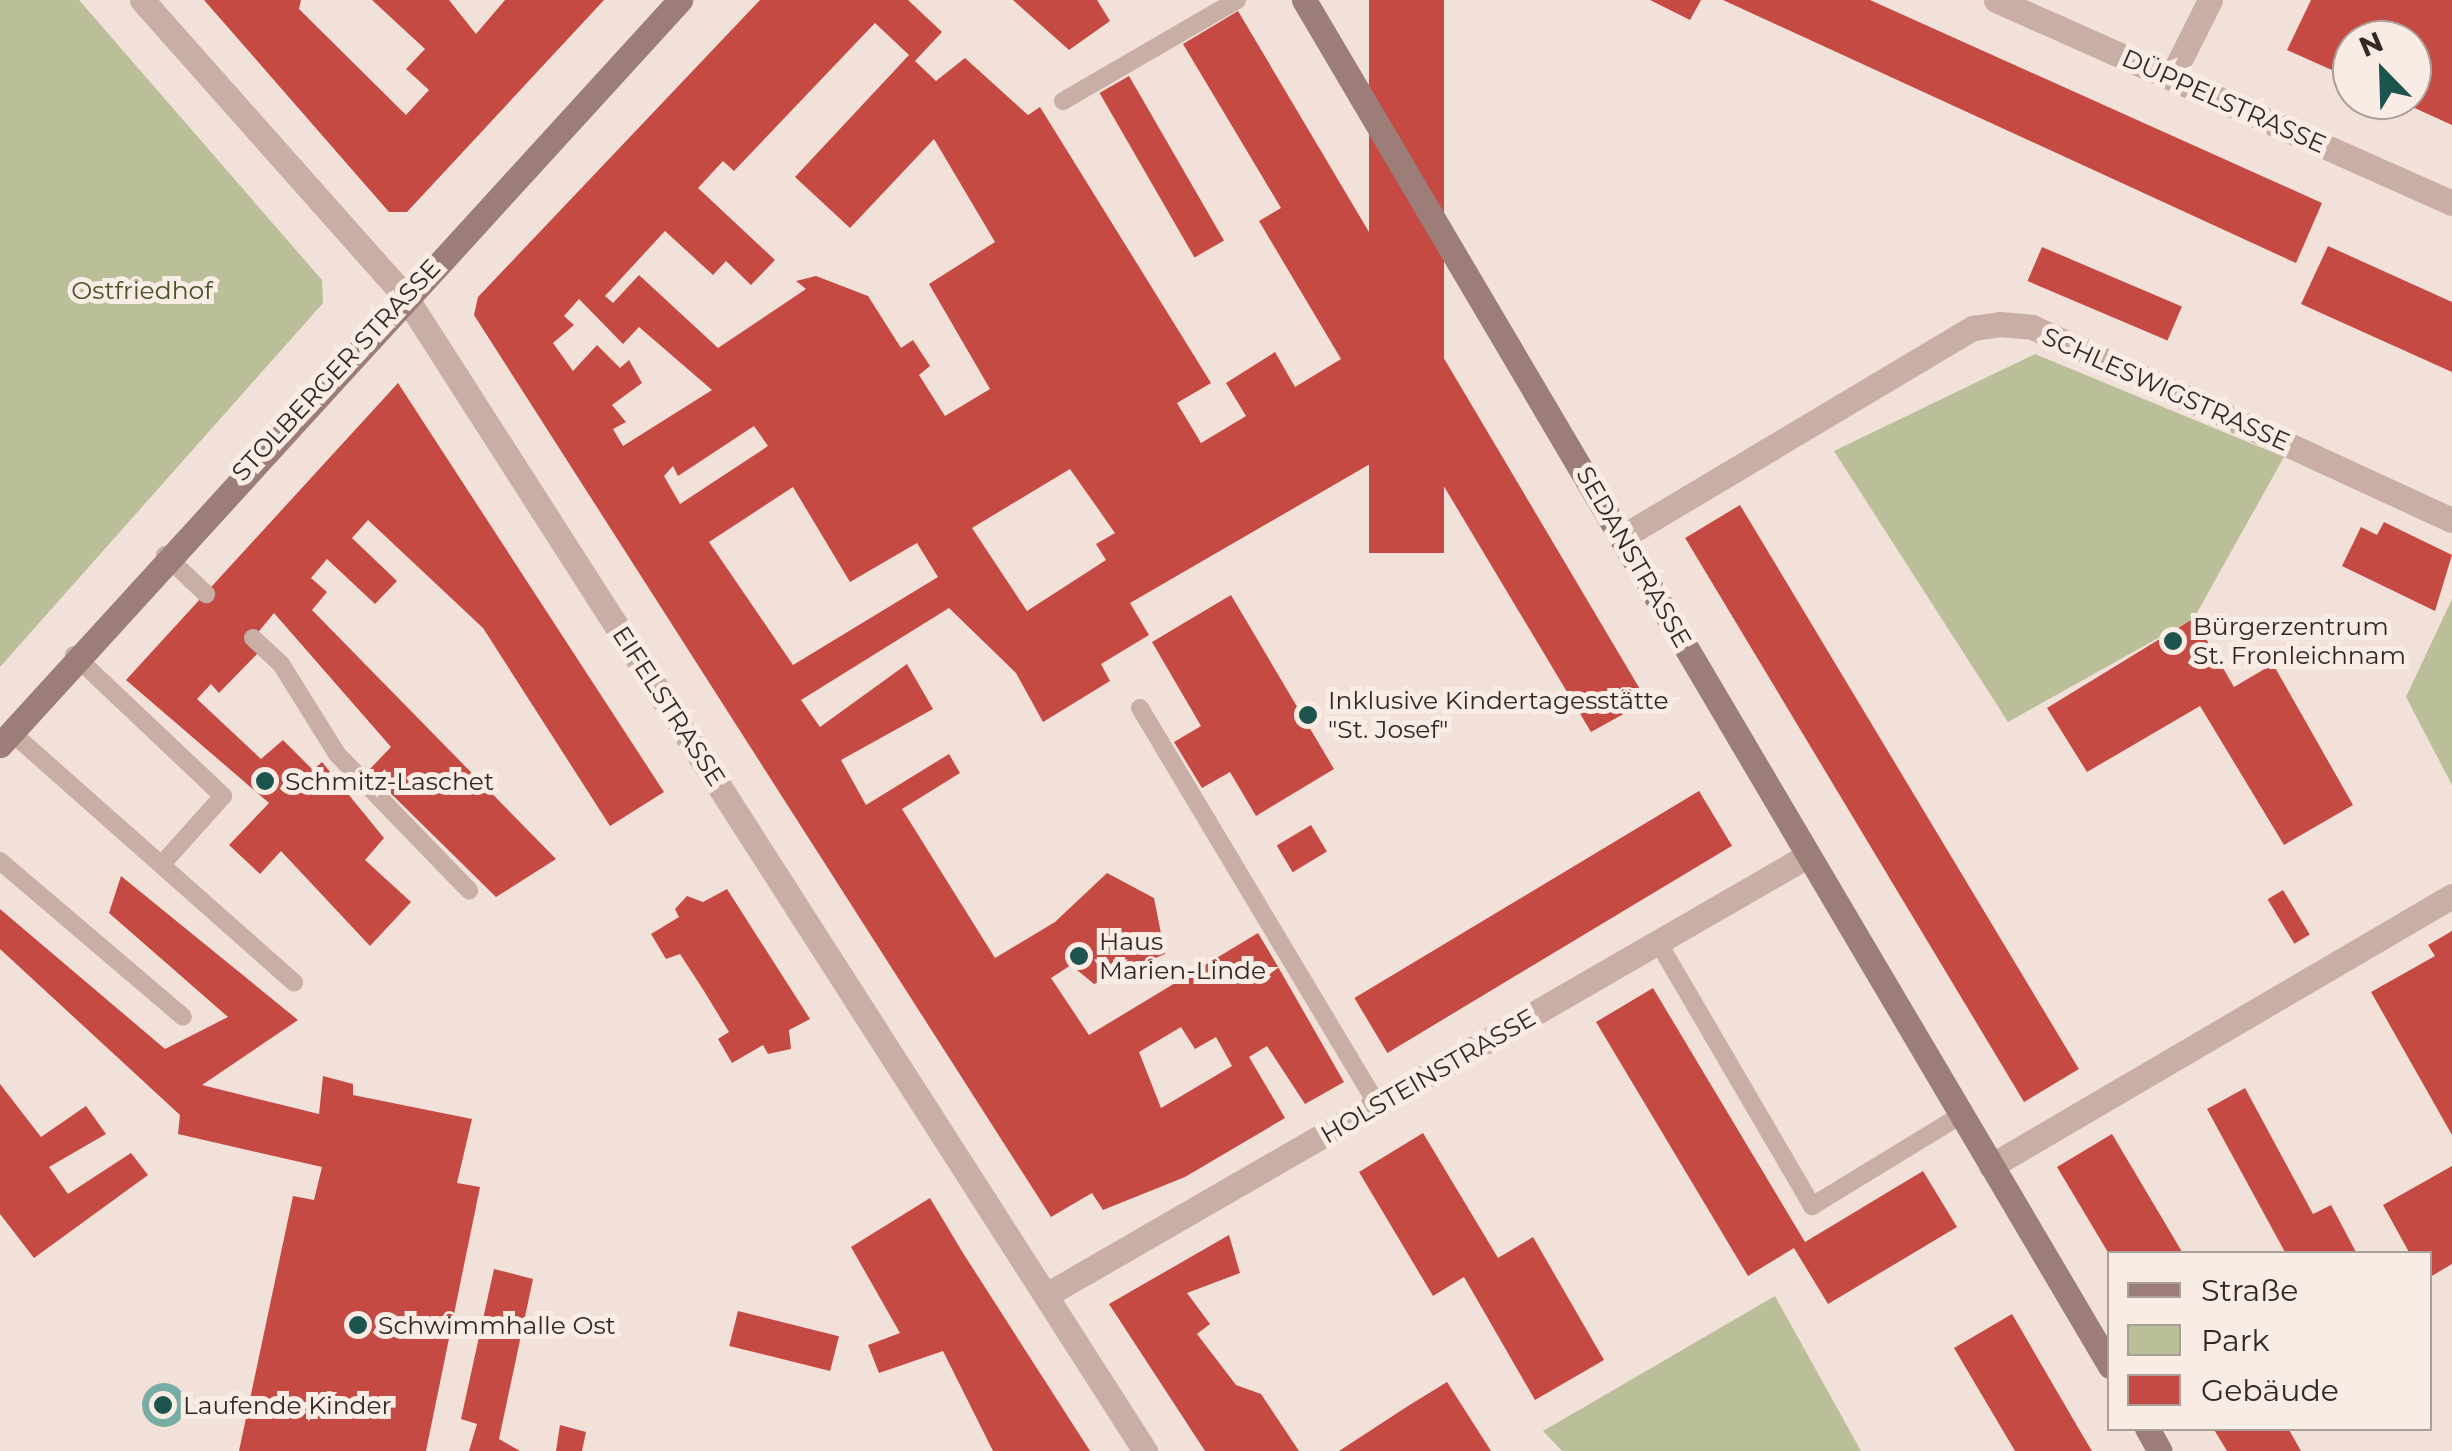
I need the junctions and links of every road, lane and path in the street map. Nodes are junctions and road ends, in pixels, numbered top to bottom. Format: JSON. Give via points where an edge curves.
{"nodes":[{"id":1,"x":142,"y":0,"type":"edge"},
{"id":2,"x":680,"y":0,"type":"edge"},
{"id":3,"x":1237,"y":0,"type":"edge"},
{"id":4,"x":1304,"y":0,"type":"edge"},
{"id":5,"x":1996,"y":0,"type":"edge"},
{"id":6,"x":2210,"y":0,"type":"edge"},
{"id":7,"x":2170,"y":78,"type":"junction"},
{"id":8,"x":1063,"y":102,"type":"dead end"},
{"id":9,"x":2452,"y":203,"type":"edge"},
{"id":10,"x":404,"y":296,"type":"junction"},
{"id":11,"x":2452,"y":520,"type":"edge"},
{"id":12,"x":1622,"y":537,"type":"junction"},
{"id":13,"x":165,"y":555,"type":"junction"},
{"id":14,"x":206,"y":594,"type":"dead end"},
{"id":15,"x":253,"y":638,"type":"dead end"},
{"id":16,"x":74,"y":654,"type":"junction"},
{"id":17,"x":1140,"y":708,"type":"dead end"},
{"id":18,"x":5,"y":739,"type":"edge"},
{"id":19,"x":1807,"y":856,"type":"junction"},
{"id":20,"x":0,"y":862,"type":"edge"},
{"id":21,"x":163,"y":863,"type":"junction"},
{"id":22,"x":469,"y":890,"type":"dead end"},
{"id":23,"x":2452,"y":896,"type":"edge"},
{"id":24,"x":1658,"y":942,"type":"junction"},
{"id":25,"x":294,"y":982,"type":"dead end"},
{"id":26,"x":183,"y":1017,"type":"dead end"},
{"id":27,"x":1378,"y":1105,"type":"junction"},
{"id":28,"x":1962,"y":1115,"type":"junction"},
{"id":29,"x":1990,"y":1166,"type":"junction"},
{"id":30,"x":1048,"y":1294,"type":"junction"},
{"id":31,"x":2107,"y":1361,"type":"edge"},
{"id":32,"x":1145,"y":1451,"type":"edge"}],
"edges":[{"from":1,"to":10,"type":"street","name":"EIFELSTRASSE"},
{"from":2,"to":10,"type":"street","name":"STOLBERGER STRASSE"},
{"from":3,"to":8,"type":"lane"},
{"from":4,"to":12,"type":"street","name":"SEDANSTRASSE"},
{"from":5,"to":7,"type":"street","name":"DÜPPELSTRASSE"},
{"from":6,"to":7,"type":"street"},
{"from":7,"to":9,"type":"street","name":"DÜPPELSTRASSE"},
{"from":10,"to":13,"type":"street","name":"STOLBERGER STRASSE"},
{"from":10,"to":30,"type":"street","name":"EIFELSTRASSE"},
{"from":11,"to":12,"type":"street","name":"SCHLESWIGSTRASSE","via":[[2032,328],[2000,324],[1973,328]]},
{"from":12,"to":19,"type":"street","name":"SEDANSTRASSE"},
{"from":13,"to":14,"type":"lane"},
{"from":13,"to":16,"type":"street","name":"STOLBERGER STRASSE"},
{"from":15,"to":22,"type":"lane","via":[[281,664],[336,754]]},
{"from":16,"to":18,"type":"street","name":"STOLBERGER STRASSE"},
{"from":16,"to":21,"type":"lane","via":[[223,796]]},
{"from":17,"to":27,"type":"lane"},
{"from":18,"to":21,"type":"lane"},
{"from":19,"to":24,"type":"street","name":"HOLSTEINSTRASSE"},
{"from":19,"to":28,"type":"street","name":"SEDANSTRASSE"},
{"from":20,"to":26,"type":"lane"},
{"from":21,"to":25,"type":"lane"},
{"from":23,"to":29,"type":"street"},
{"from":24,"to":27,"type":"street","name":"HOLSTEINSTRASSE"},
{"from":24,"to":28,"type":"lane","via":[[1812,1206]]},
{"from":27,"to":30,"type":"street","name":"HOLSTEINSTRASSE"},
{"from":28,"to":29,"type":"street","name":"SEDANSTRASSE"},
{"from":29,"to":31,"type":"street","name":"SEDANSTRASSE"},
{"from":30,"to":32,"type":"street","name":"EIFELSTRASSE"}]}
